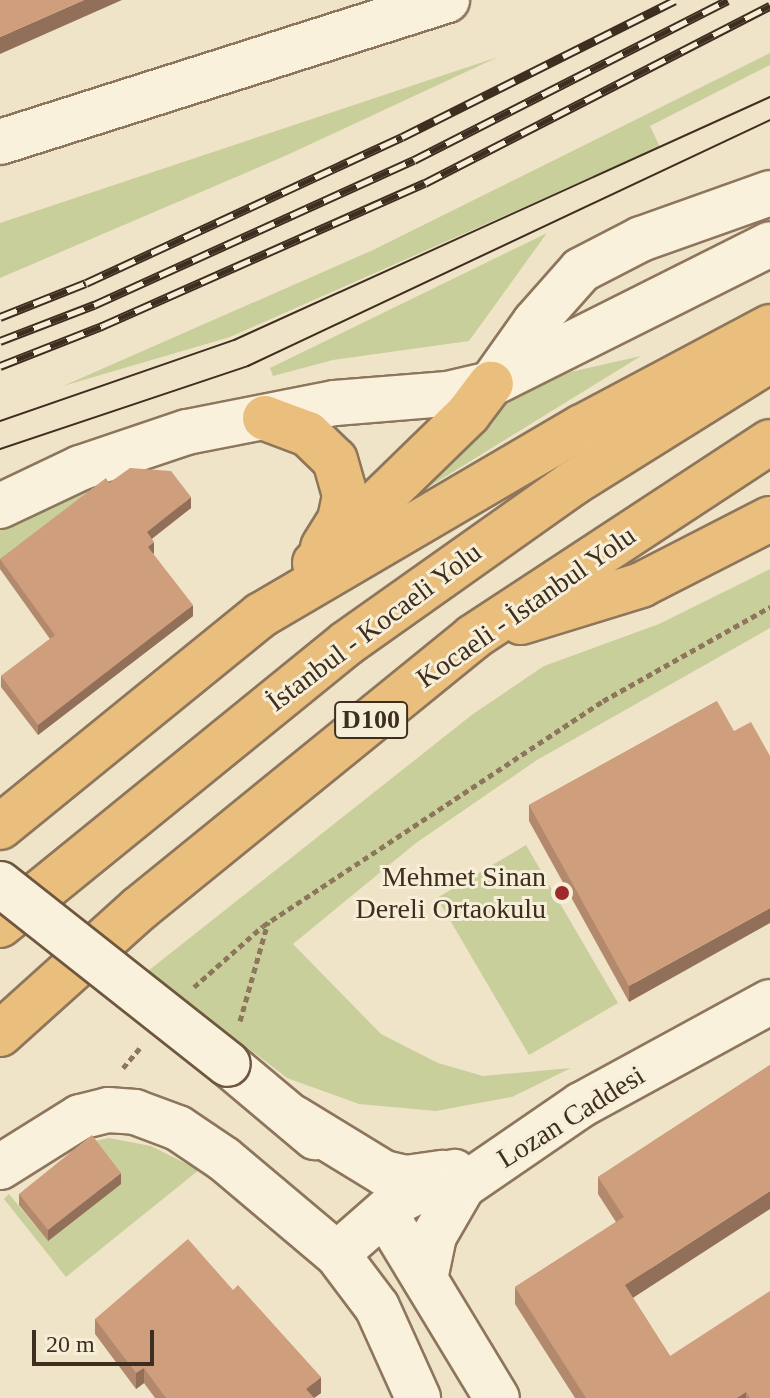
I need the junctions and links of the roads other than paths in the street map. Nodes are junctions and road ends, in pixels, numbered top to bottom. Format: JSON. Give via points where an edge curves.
{"nodes":[{"id":1,"x":447,"y":0,"type":"edge"},
{"id":2,"x":0,"y":142,"type":"edge"},
{"id":3,"x":770,"y":193,"type":"edge"},
{"id":4,"x":770,"y":244,"type":"edge"},
{"id":5,"x":770,"y":327,"type":"edge"},
{"id":6,"x":770,"y":360,"type":"edge"},
{"id":7,"x":491,"y":384,"type":"junction"},
{"id":8,"x":265,"y":418,"type":"junction"},
{"id":9,"x":770,"y":442,"type":"edge"},
{"id":10,"x":0,"y":506,"type":"edge"},
{"id":11,"x":770,"y":519,"type":"edge"},
{"id":12,"x":261,"y":615,"type":"junction"},
{"id":13,"x":473,"y":637,"type":"junction"},
{"id":14,"x":0,"y":827,"type":"edge"},
{"id":15,"x":0,"y":884,"type":"edge"},
{"id":16,"x":0,"y":925,"type":"edge"},
{"id":17,"x":770,"y":1002,"type":"edge"},
{"id":18,"x":0,"y":1034,"type":"edge"},
{"id":19,"x":294,"y":1118,"type":"junction"},
{"id":20,"x":0,"y":1167,"type":"edge"},
{"id":21,"x":458,"y":1179,"type":"junction"},
{"id":22,"x":386,"y":1215,"type":"junction"},
{"id":23,"x":337,"y":1254,"type":"junction"},
{"id":24,"x":425,"y":1279,"type":"junction"},
{"id":25,"x":418,"y":1398,"type":"edge"},
{"id":26,"x":497,"y":1398,"type":"edge"}],
"edges":[{"from":1,"to":2,"type":"main road"},
{"from":3,"to":7,"type":"main road","via":[[641,239],[581,270]]},
{"from":4,"to":7,"type":"main road"},
{"from":5,"to":12,"type":"highway","via":[[582,427]]},
{"from":6,"to":16,"type":"highway","name":"İstanbul - Kocaeli Yolu","number":"D100","via":[[573,483],[347,643]]},
{"from":7,"to":8,"type":"main road","via":[[448,394],[335,403]]},
{"from":7,"to":12,"type":"highway","via":[[468,414]]},
{"from":8,"to":10,"type":"main road","via":[[141,444]]},
{"from":8,"to":12,"type":"highway","via":[[323,445],[335,460],[345,496],[330,539]]},
{"from":9,"to":13,"type":"highway","name":"Kocaeli - İstanbul Yolu","number":"D100"},
{"from":11,"to":13,"type":"highway","via":[[641,585]]},
{"from":12,"to":14,"type":"highway"},
{"from":13,"to":18,"type":"highway","name":"Kocaeli - İstanbul Yolu","number":"D100","via":[[140,908]]},
{"from":15,"to":19,"type":"main road","bridge":true},
{"from":17,"to":21,"type":"main road","name":"Lozan Caddesi"},
{"from":19,"to":21,"type":"main road","via":[[384,1173]]},
{"from":19,"to":22,"type":"main road","via":[[343,1163]]},
{"from":20,"to":23,"type":"main road","via":[[80,1117],[108,1110],[135,1112],[178,1128]]},
{"from":21,"to":22,"type":"main road","via":[[421,1210],[402,1218]]},
{"from":21,"to":24,"type":"main road","name":"Lozan Caddesi","via":[[434,1236]]},
{"from":22,"to":23,"type":"main road"},
{"from":22,"to":24,"type":"main road"},
{"from":23,"to":25,"type":"main road","via":[[377,1307]]},
{"from":24,"to":26,"type":"main road"}]}
